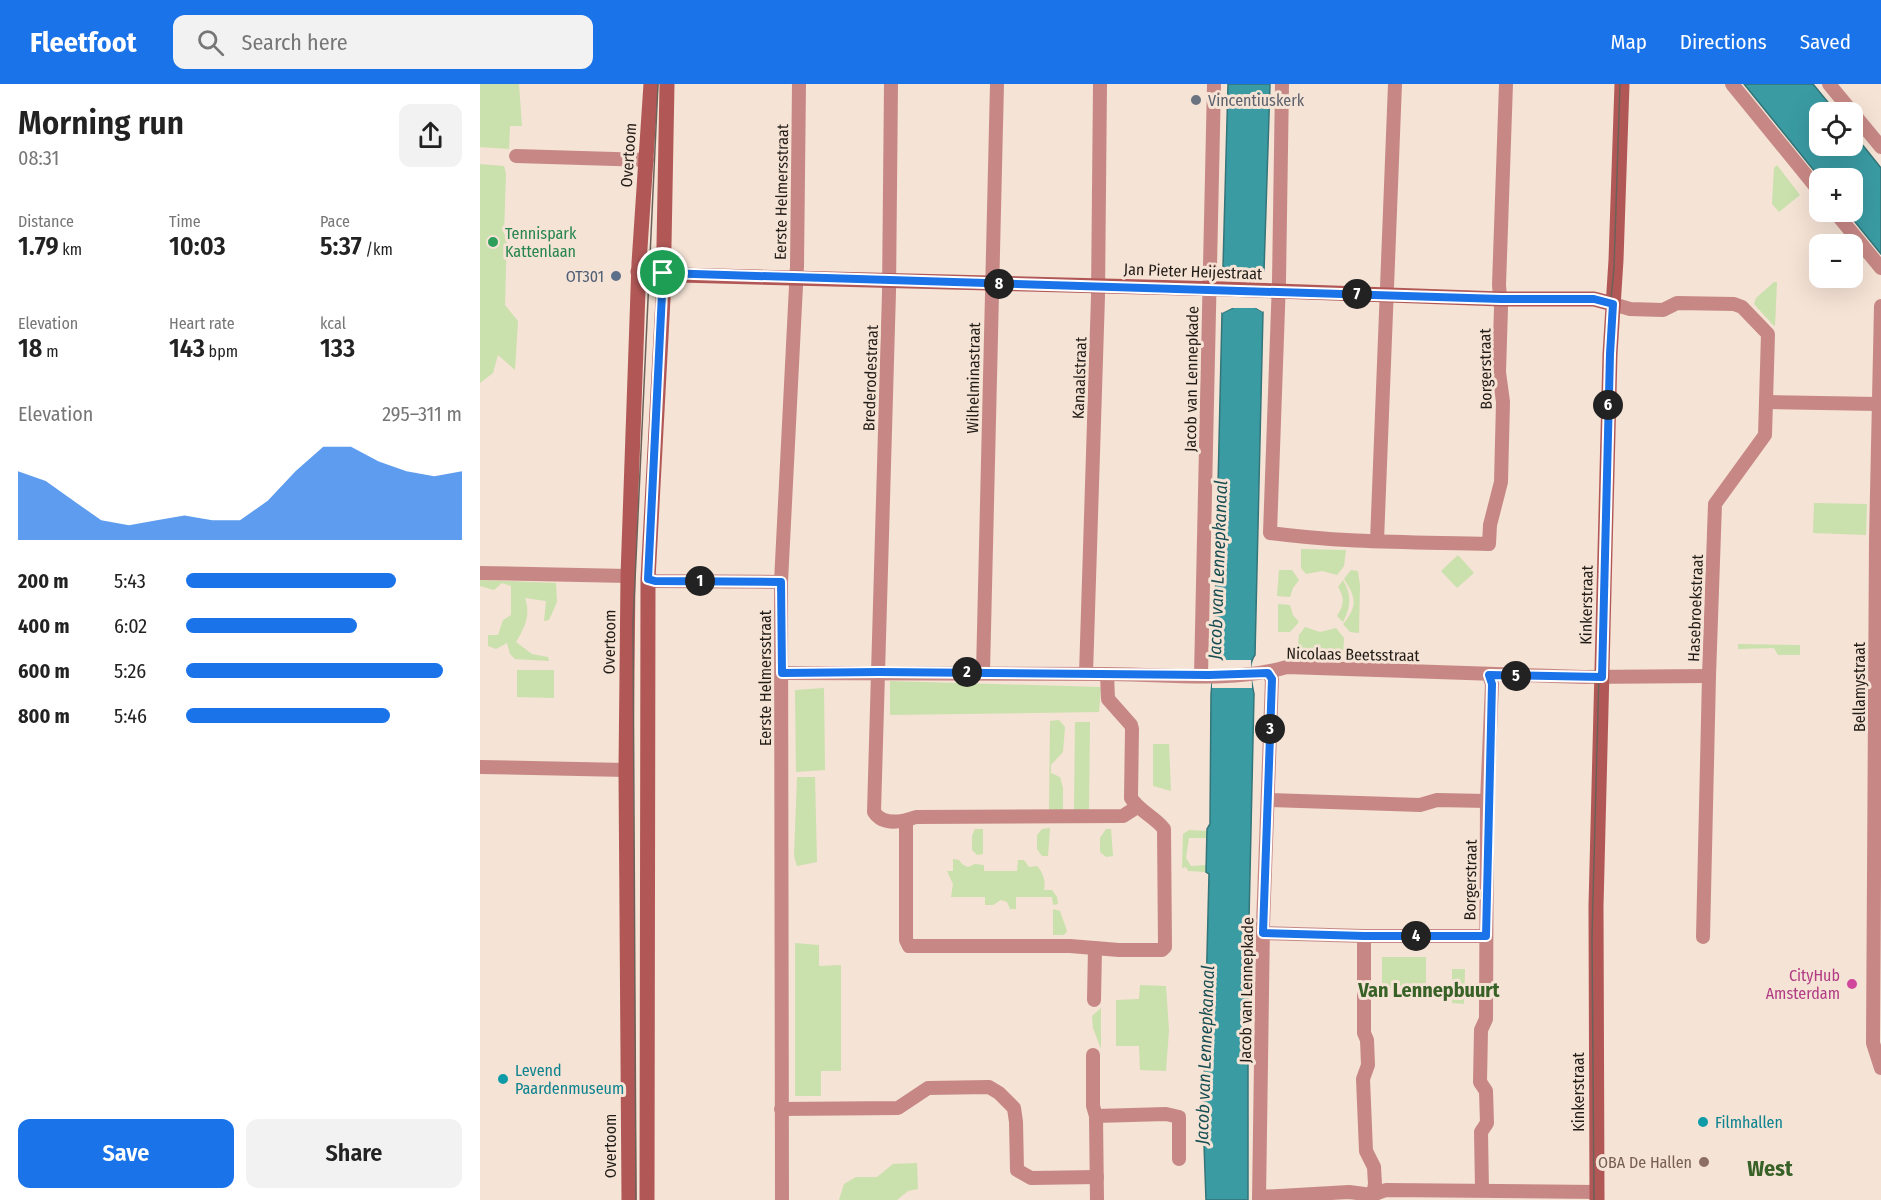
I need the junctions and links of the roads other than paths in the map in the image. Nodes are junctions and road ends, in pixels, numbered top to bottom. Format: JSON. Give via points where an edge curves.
{"nodes":[{"id":1,"x":651,"y":84,"type":"edge"},
{"id":2,"x":667,"y":84,"type":"edge"},
{"id":3,"x":799,"y":84,"type":"edge"},
{"id":4,"x":891,"y":84,"type":"edge"},
{"id":5,"x":997,"y":84,"type":"edge"},
{"id":6,"x":1100,"y":84,"type":"edge"},
{"id":7,"x":1214,"y":84,"type":"edge"},
{"id":8,"x":1282,"y":84,"type":"edge"},
{"id":9,"x":1395,"y":84,"type":"edge"},
{"id":10,"x":1506,"y":84,"type":"edge"},
{"id":11,"x":1622,"y":84,"type":"edge"},
{"id":12,"x":1732,"y":84,"type":"edge"},
{"id":13,"x":1829,"y":84,"type":"edge"},
{"id":14,"x":1881,"y":147,"type":"edge"},
{"id":15,"x":516,"y":156,"type":"dead end"},
{"id":16,"x":647,"y":160,"type":"junction"},
{"id":17,"x":1809,"y":178,"type":"edge"},
{"id":18,"x":1843,"y":222,"type":"edge"},
{"id":19,"x":1881,"y":268,"type":"edge"},
{"id":20,"x":638,"y":272,"type":"junction"},
{"id":21,"x":663,"y":273,"type":"junction"},
{"id":22,"x":796,"y":278,"type":"junction"},
{"id":23,"x":889,"y":281,"type":"junction"},
{"id":24,"x":991,"y":284,"type":"junction"},
{"id":25,"x":1098,"y":286,"type":"junction"},
{"id":26,"x":1216,"y":289,"type":"junction"},
{"id":27,"x":1271,"y":291,"type":"junction"},
{"id":28,"x":1386,"y":295,"type":"junction"},
{"id":29,"x":1501,"y":299,"type":"junction"},
{"id":30,"x":1613,"y":304,"type":"junction"},
{"id":31,"x":1881,"y":306,"type":"edge"},
{"id":32,"x":1742,"y":307,"type":"joint"},
{"id":33,"x":1766,"y":402,"type":"junction"},
{"id":34,"x":1878,"y":404,"type":"junction"},
{"id":35,"x":1377,"y":541,"type":"junction"},
{"id":36,"x":480,"y":573,"type":"edge"},
{"id":37,"x":628,"y":576,"type":"junction"},
{"id":38,"x":648,"y":579,"type":"junction"},
{"id":39,"x":781,"y":582,"type":"junction"},
{"id":40,"x":879,"y":672,"type":"junction"},
{"id":41,"x":983,"y":672,"type":"junction"},
{"id":42,"x":782,"y":673,"type":"junction"},
{"id":43,"x":1263,"y":673,"type":"junction"},
{"id":44,"x":1086,"y":674,"type":"junction"},
{"id":45,"x":1107,"y":674,"type":"junction"},
{"id":46,"x":1205,"y":675,"type":"junction"},
{"id":47,"x":1489,"y":675,"type":"junction"},
{"id":48,"x":1709,"y":676,"type":"junction"},
{"id":49,"x":1602,"y":677,"type":"junction"},
{"id":50,"x":1878,"y":696,"type":"edge"},
{"id":51,"x":480,"y":767,"type":"edge"},
{"id":52,"x":626,"y":770,"type":"junction"},
{"id":53,"x":1268,"y":800,"type":"junction"},
{"id":54,"x":1488,"y":801,"type":"junction"},
{"id":55,"x":1137,"y":807,"type":"junction"},
{"id":56,"x":906,"y":821,"type":"junction"},
{"id":57,"x":1263,"y":933,"type":"junction"},
{"id":58,"x":1364,"y":936,"type":"junction"},
{"id":59,"x":1486,"y":936,"type":"junction"},
{"id":60,"x":1703,"y":937,"type":"dead end"},
{"id":61,"x":1095,"y":948,"type":"junction"},
{"id":62,"x":1094,"y":1000,"type":"dead end"},
{"id":63,"x":1093,"y":1055,"type":"dead end"},
{"id":64,"x":1881,"y":1068,"type":"edge"},
{"id":65,"x":781,"y":1109,"type":"junction"},
{"id":66,"x":1096,"y":1116,"type":"junction"},
{"id":67,"x":1179,"y":1159,"type":"dead end"},
{"id":68,"x":1097,"y":1177,"type":"junction"},
{"id":69,"x":1482,"y":1190,"type":"junction"},
{"id":70,"x":1597,"y":1196,"type":"edge"},
{"id":71,"x":1259,"y":1198,"type":"edge"},
{"id":72,"x":1372,"y":1198,"type":"edge"},
{"id":73,"x":629,"y":1200,"type":"edge"},
{"id":74,"x":647,"y":1200,"type":"edge"},
{"id":75,"x":782,"y":1200,"type":"edge"},
{"id":76,"x":1097,"y":1200,"type":"edge"}],
"edges":[{"from":1,"to":16,"type":"main road","name":"Overtoom"},
{"from":2,"to":21,"type":"main road"},
{"from":3,"to":22,"type":"street","name":"Eerste Helmersstraat"},
{"from":4,"to":23,"type":"street","name":"Brederodestraat"},
{"from":5,"to":24,"type":"street","name":"Wilhelminastraat"},
{"from":6,"to":25,"type":"street","name":"Kanaalstraat"},
{"from":7,"to":26,"type":"street","name":"Jacob van Lennepkade"},
{"from":8,"to":27,"type":"street"},
{"from":9,"to":28,"type":"street"},
{"from":10,"to":29,"type":"street","name":"Borgerstraat"},
{"from":11,"to":30,"type":"main road","name":"Kinkerstraat"},
{"from":12,"to":17,"type":"street"},
{"from":13,"to":14,"type":"street"},
{"from":15,"to":16,"type":"street"},
{"from":16,"to":20,"type":"main road","name":"Overtoom"},
{"from":18,"to":19,"type":"street"},
{"from":20,"to":21,"type":"main road","name":"Jan Pieter Heijestraat"},
{"from":20,"to":37,"type":"main road","name":"Overtoom"},
{"from":21,"to":22,"type":"main road","name":"Jan Pieter Heijestraat"},
{"from":21,"to":38,"type":"main road"},
{"from":22,"to":23,"type":"main road","name":"Jan Pieter Heijestraat"},
{"from":22,"to":39,"type":"street","name":"Eerste Helmersstraat"},
{"from":23,"to":24,"type":"main road","name":"Jan Pieter Heijestraat"},
{"from":23,"to":40,"type":"street","name":"Brederodestraat"},
{"from":24,"to":25,"type":"main road","name":"Jan Pieter Heijestraat"},
{"from":24,"to":41,"type":"street","name":"Wilhelminastraat"},
{"from":25,"to":26,"type":"main road","name":"Jan Pieter Heijestraat"},
{"from":25,"to":44,"type":"street","name":"Kanaalstraat"},
{"from":26,"to":27,"type":"main road","name":"Jan Pieter Heijestraat"},
{"from":26,"to":46,"type":"street","name":"Jacob van Lennepkade"},
{"from":27,"to":28,"type":"main road","name":"Jan Pieter Heijestraat"},
{"from":27,"to":35,"type":"street","via":[[1270,533]]},
{"from":28,"to":29,"type":"main road","name":"Jan Pieter Heijestraat"},
{"from":28,"to":35,"type":"street"},
{"from":29,"to":30,"type":"main road","name":"Jan Pieter Heijestraat","via":[[1594,299]]},
{"from":29,"to":35,"type":"street","name":"Borgerstraat","via":[[1501,482],[1490,525],[1490,544]]},
{"from":30,"to":32,"type":"street","name":"Jan Pieter Heijestraat","via":[[1653,310],[1664,310],[1677,303]]},
{"from":30,"to":49,"type":"main road","name":"Kinkerstraat"},
{"from":31,"to":34,"type":"street","name":"Bellamystraat"},
{"from":32,"to":33,"type":"street","name":"Hasebroekstraat","via":[[1767,334]]},
{"from":33,"to":34,"type":"street"},
{"from":33,"to":48,"type":"street","name":"Hasebroekstraat","via":[[1765,435],[1716,504]]},
{"from":34,"to":50,"type":"street","name":"Bellamystraat"},
{"from":36,"to":37,"type":"street"},
{"from":37,"to":52,"type":"main road","name":"Overtoom"},
{"from":38,"to":39,"type":"street"},
{"from":38,"to":74,"type":"main road"},
{"from":39,"to":42,"type":"street","name":"Eerste Helmersstraat"},
{"from":40,"to":41,"type":"street","name":"Nicolaas Beetsstraat"},
{"from":40,"to":42,"type":"street","name":"Nicolaas Beetsstraat"},
{"from":40,"to":56,"type":"street","name":"Brederodestraat","via":[[874,812],[886,822]]},
{"from":41,"to":44,"type":"street","name":"Nicolaas Beetsstraat"},
{"from":42,"to":65,"type":"street","name":"Eerste Helmersstraat"},
{"from":43,"to":46,"type":"street","name":"Nicolaas Beetsstraat"},
{"from":43,"to":47,"type":"street","name":"Nicolaas Beetsstraat","via":[[1287,667]]},
{"from":43,"to":53,"type":"street","name":"Jacob van Lennepkade","via":[[1272,679]]},
{"from":44,"to":45,"type":"street","name":"Nicolaas Beetsstraat"},
{"from":45,"to":46,"type":"street","name":"Nicolaas Beetsstraat"},
{"from":45,"to":55,"type":"street","via":[[1108,699],[1132,729],[1131,798]]},
{"from":47,"to":49,"type":"street","name":"Nicolaas Beetsstraat"},
{"from":47,"to":54,"type":"street","name":"Borgerstraat","via":[[1492,684]]},
{"from":48,"to":49,"type":"street","name":"Nicolaas Beetsstraat"},
{"from":48,"to":60,"type":"street","name":"Hasebroekstraat"},
{"from":49,"to":70,"type":"main road","name":"Kinkerstraat","via":[[1595,937]]},
{"from":50,"to":64,"type":"street","name":"Bellamystraat","via":[[1873,1043]]},
{"from":51,"to":52,"type":"street"},
{"from":52,"to":73,"type":"main road","name":"Overtoom"},
{"from":53,"to":54,"type":"street","via":[[1420,805],[1437,800]]},
{"from":53,"to":57,"type":"street","name":"Jacob van Lennepkade"},
{"from":54,"to":59,"type":"street","name":"Borgerstraat"},
{"from":55,"to":56,"type":"street","via":[[1123,816],[916,817]]},
{"from":55,"to":61,"type":"street","via":[[1164,829],[1165,947]]},
{"from":56,"to":61,"type":"street","via":[[909,946]]},
{"from":57,"to":58,"type":"street"},
{"from":57,"to":71,"type":"street","name":"Jacob van Lennepkade"},
{"from":58,"to":59,"type":"street"},
{"from":58,"to":72,"type":"street","via":[[1364,1033],[1368,1065],[1363,1079],[1366,1150],[1374,1167]]},
{"from":59,"to":69,"type":"street","name":"Borgerstraat","via":[[1486,1018],[1480,1030],[1480,1082],[1486,1091],[1487,1123],[1481,1132]]},
{"from":61,"to":62,"type":"street"},
{"from":63,"to":66,"type":"street","via":[[1092,1106]]},
{"from":65,"to":68,"type":"street","via":[[898,1108],[928,1088],[989,1087],[1014,1108],[1017,1170],[1031,1178]]},
{"from":65,"to":75,"type":"street","name":"Eerste Helmersstraat"},
{"from":66,"to":67,"type":"street","via":[[1179,1117]]},
{"from":66,"to":68,"type":"street"},
{"from":68,"to":76,"type":"street"},
{"from":69,"to":70,"type":"street"},
{"from":69,"to":72,"type":"street","via":[[1386,1190]]},
{"from":71,"to":72,"type":"street","via":[[1349,1192]]}]}
